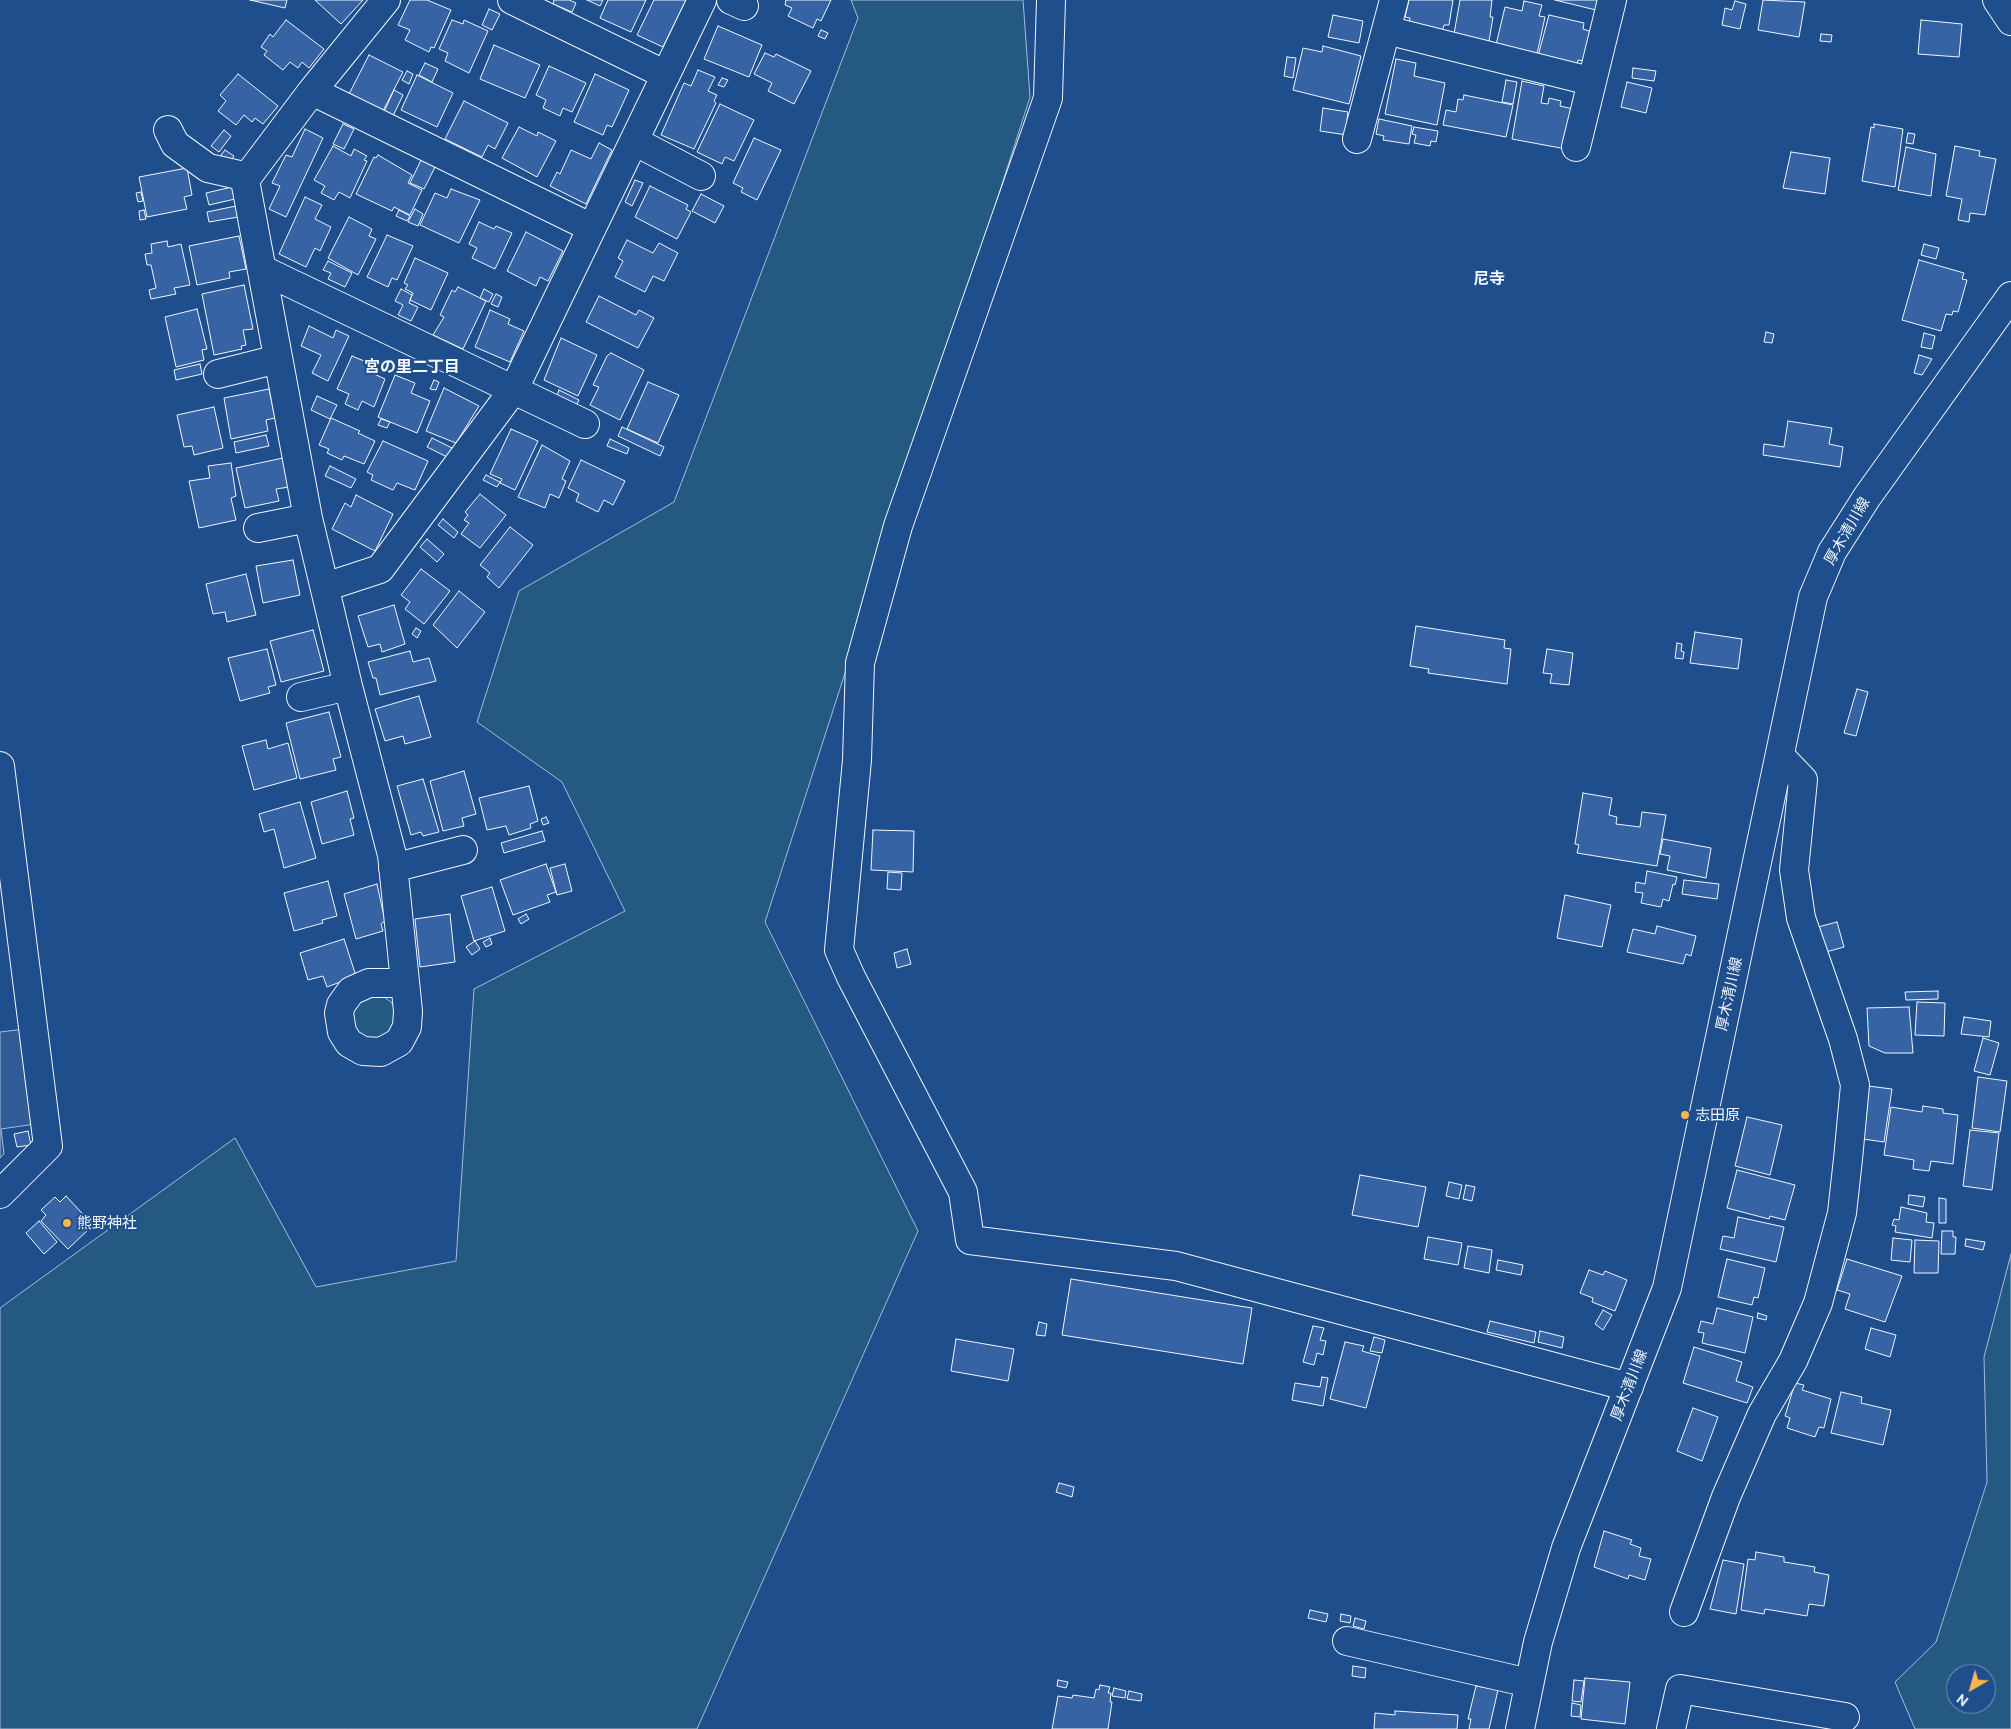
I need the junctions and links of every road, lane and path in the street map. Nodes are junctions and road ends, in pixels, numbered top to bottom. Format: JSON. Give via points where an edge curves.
{"nodes":[{"id":1,"x":386,"y":0,"type":"edge"},
{"id":2,"x":512,"y":0,"type":"edge"},
{"id":3,"x":702,"y":0,"type":"edge"},
{"id":4,"x":1051,"y":0,"type":"edge"},
{"id":5,"x":1394,"y":0,"type":"edge"},
{"id":6,"x":1612,"y":0,"type":"edge"},
{"id":7,"x":1997,"y":0,"type":"edge"},
{"id":8,"x":2011,"y":21,"type":"edge"},
{"id":9,"x":1386,"y":30,"type":"junction"},
{"id":10,"x":666,"y":75,"type":"junction"},
{"id":11,"x":1590,"y":81,"type":"junction"},
{"id":12,"x":312,"y":91,"type":"junction"},
{"id":13,"x":168,"y":130,"type":"dead end"},
{"id":14,"x":1357,"y":138,"type":"dead end"},
{"id":15,"x":634,"y":141,"type":"junction"},
{"id":16,"x":1576,"y":147,"type":"dead end"},
{"id":17,"x":701,"y":176,"type":"dead end"},
{"id":18,"x":245,"y":180,"type":"junction"},
{"id":19,"x":592,"y":228,"type":"junction"},
{"id":20,"x":263,"y":270,"type":"junction"},
{"id":21,"x":2011,"y":296,"type":"edge"},
{"id":22,"x":278,"y":359,"type":"junction"},
{"id":23,"x":218,"y":374,"type":"dead end"},
{"id":24,"x":514,"y":389,"type":"junction"},
{"id":25,"x":586,"y":424,"type":"dead end"},
{"id":26,"x":308,"y":518,"type":"junction"},
{"id":27,"x":258,"y":528,"type":"dead end"},
{"id":28,"x":325,"y":587,"type":"junction"},
{"id":29,"x":348,"y":686,"type":"junction"},
{"id":30,"x":301,"y":697,"type":"dead end"},
{"id":31,"x":1780,"y":756,"type":"junction"},
{"id":32,"x":0,"y":766,"type":"edge"},
{"id":33,"x":463,"y":850,"type":"dead end"},
{"id":34,"x":393,"y":868,"type":"junction"},
{"id":35,"x":405,"y":983,"type":"dead end"},
{"id":36,"x":0,"y":1194,"type":"edge"},
{"id":37,"x":1629,"y":1387,"type":"junction"},
{"id":38,"x":1684,"y":1612,"type":"dead end"},
{"id":39,"x":1347,"y":1641,"type":"dead end"},
{"id":40,"x":1529,"y":1683,"type":"junction"},
{"id":41,"x":1845,"y":1717,"type":"dead end"},
{"id":42,"x":1520,"y":1729,"type":"edge"},
{"id":43,"x":1671,"y":1729,"type":"edge"}],
"edges":[{"from":1,"to":12,"type":"street"},
{"from":2,"to":10,"type":"street"},
{"from":3,"to":10,"type":"street"},
{"from":4,"to":37,"type":"street","via":[[1048,98],[898,526],[860,662],[857,760],[839,950],[963,1192],[970,1240],[1176,1266]]},
{"from":5,"to":9,"type":"street"},
{"from":6,"to":11,"type":"street"},
{"from":7,"to":8,"type":"street"},
{"from":9,"to":11,"type":"street"},
{"from":9,"to":14,"type":"street"},
{"from":10,"to":15,"type":"street"},
{"from":11,"to":16,"type":"street"},
{"from":12,"to":18,"type":"street"},
{"from":12,"to":19,"type":"street"},
{"from":13,"to":18,"type":"street","via":[[175,144],[208,168],[239,175]]},
{"from":15,"to":17,"type":"street"},
{"from":15,"to":19,"type":"street"},
{"from":18,"to":20,"type":"street"},
{"from":19,"to":24,"type":"street"},
{"from":20,"to":22,"type":"street"},
{"from":20,"to":24,"type":"street"},
{"from":21,"to":31,"type":"street","name":"厚木清川線","via":[[1867,497],[1832,552],[1813,597]]},
{"from":22,"to":23,"type":"street"},
{"from":22,"to":26,"type":"street"},
{"from":24,"to":25,"type":"street"},
{"from":24,"to":28,"type":"street","via":[[380,569]]},
{"from":26,"to":27,"type":"street"},
{"from":26,"to":28,"type":"street"},
{"from":28,"to":29,"type":"street"},
{"from":29,"to":30,"type":"street"},
{"from":29,"to":34,"type":"street"},
{"from":31,"to":37,"type":"street","name":"厚木清川線","via":[[1667,1288]]},
{"from":31,"to":38,"type":"street","via":[[1803,780],[1794,870],[1801,918],[1843,1039],[1855,1085],[1842,1213],[1818,1303],[1793,1361],[1762,1414],[1726,1497]]},
{"from":32,"to":36,"type":"street","via":[[48,1146]]},
{"from":33,"to":34,"type":"street"},
{"from":34,"to":35,"type":"street"},
{"from":37,"to":40,"type":"street","name":"厚木清川線","via":[[1566,1548]]},
{"from":39,"to":40,"type":"street"},
{"from":40,"to":42,"type":"street","name":"厚木清川線"},
{"from":41,"to":43,"type":"street","via":[[1680,1688]]}]}
